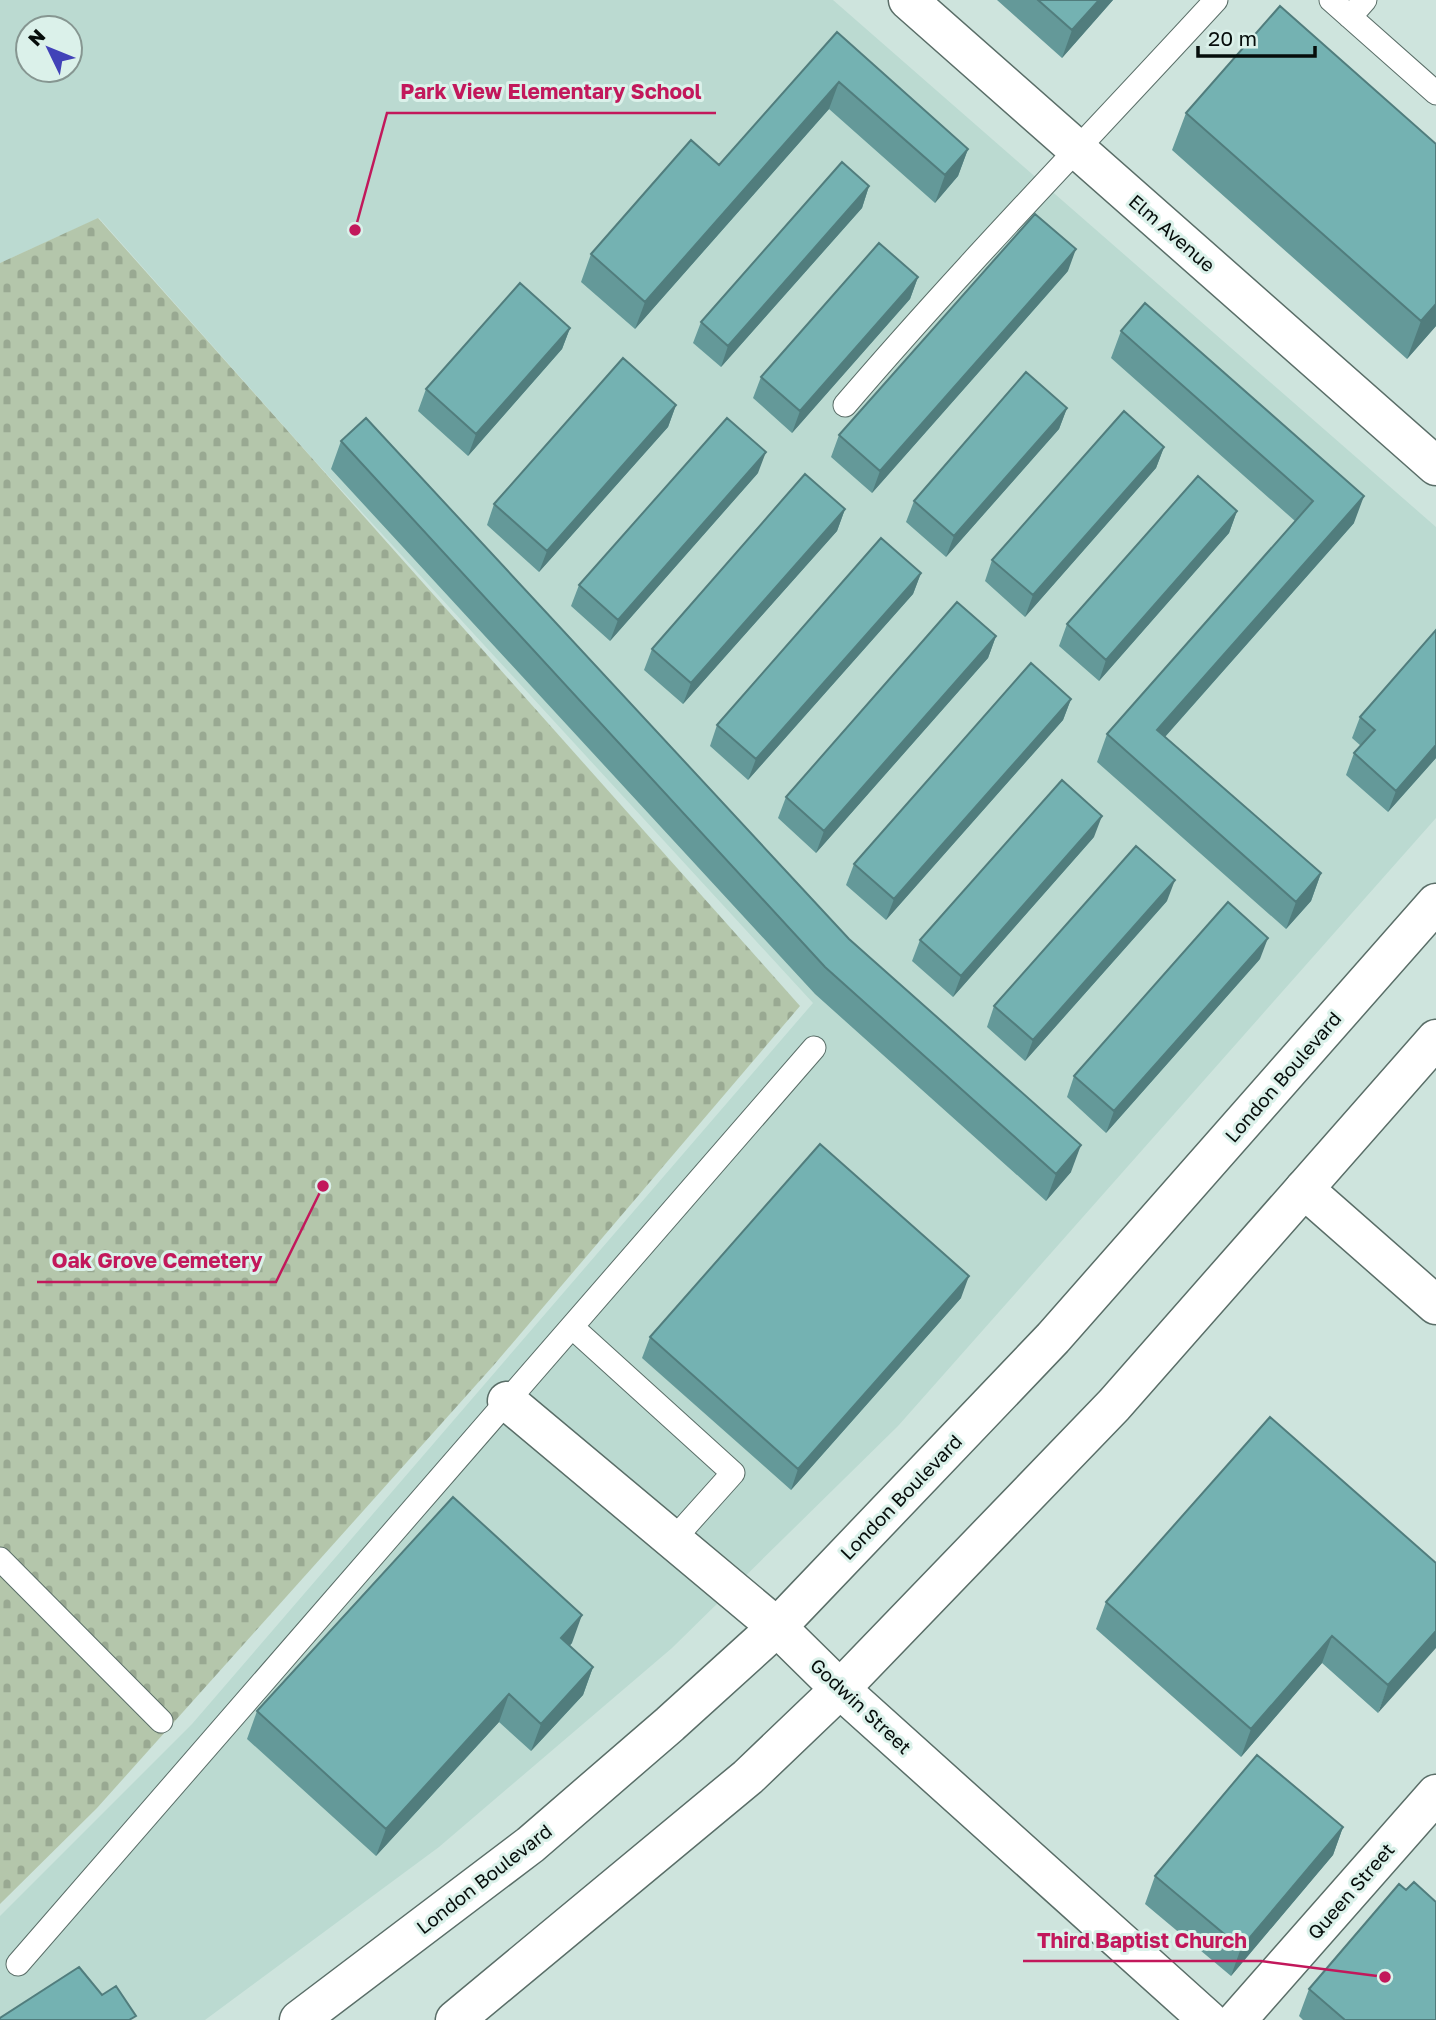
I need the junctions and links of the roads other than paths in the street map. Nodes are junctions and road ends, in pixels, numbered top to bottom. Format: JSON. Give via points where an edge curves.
{"nodes":[{"id":1,"x":908,"y":0,"type":"edge"},
{"id":2,"x":1216,"y":0,"type":"edge"},
{"id":3,"x":1331,"y":0,"type":"edge"},
{"id":4,"x":1357,"y":8,"type":"edge"},
{"id":5,"x":1436,"y":93,"type":"edge"},
{"id":6,"x":1078,"y":150,"type":"junction"},
{"id":7,"x":845,"y":405,"type":"dead end"},
{"id":8,"x":1432,"y":454,"type":"edge"},
{"id":9,"x":1436,"y":903,"type":"edge"},
{"id":10,"x":1436,"y":1039,"type":"edge"},
{"id":11,"x":814,"y":1048,"type":"dead end"},
{"id":12,"x":1304,"y":1189,"type":"junction"},
{"id":13,"x":1436,"y":1305,"type":"edge"},
{"id":14,"x":572,"y":1327,"type":"junction"},
{"id":15,"x":507,"y":1401,"type":"junction"},
{"id":16,"x":673,"y":1540,"type":"junction"},
{"id":17,"x":0,"y":1559,"type":"edge"},
{"id":18,"x":777,"y":1627,"type":"junction"},
{"id":19,"x":840,"y":1689,"type":"junction"},
{"id":20,"x":161,"y":1721,"type":"dead end"},
{"id":21,"x":1436,"y":1794,"type":"edge"},
{"id":22,"x":18,"y":1964,"type":"dead end"},
{"id":23,"x":299,"y":2020,"type":"edge"},
{"id":24,"x":455,"y":2020,"type":"edge"},
{"id":25,"x":1208,"y":2020,"type":"edge"},
{"id":26,"x":1237,"y":2020,"type":"edge"}],
"edges":[{"from":1,"to":6,"type":"main road","name":"Elm Avenue"},
{"from":2,"to":6,"type":"lane"},
{"from":3,"to":4,"type":"lane"},
{"from":4,"to":5,"type":"lane"},
{"from":6,"to":7,"type":"lane","via":[[940,295]]},
{"from":6,"to":8,"type":"main road","name":"Elm Avenue"},
{"from":9,"to":18,"type":"main road","name":"London Boulevard","via":[[1053,1338]]},
{"from":10,"to":12,"type":"main road"},
{"from":11,"to":14,"type":"lane"},
{"from":12,"to":13,"type":"main road"},
{"from":12,"to":19,"type":"main road","via":[[1114,1405]]},
{"from":14,"to":15,"type":"lane"},
{"from":14,"to":16,"type":"lane","via":[[733,1473]]},
{"from":15,"to":16,"type":"main road","name":"Godwin Street"},
{"from":15,"to":22,"type":"lane"},
{"from":16,"to":18,"type":"main road","name":"Godwin Street"},
{"from":17,"to":20,"type":"lane"},
{"from":18,"to":19,"type":"main road","name":"Godwin Street"},
{"from":18,"to":23,"type":"main road","name":"London Boulevard","via":[[530,1845]]},
{"from":19,"to":24,"type":"main road","via":[[748,1777]]},
{"from":19,"to":25,"type":"main road","name":"Godwin Street"},
{"from":21,"to":26,"type":"main road","name":"Queen Street"}]}
